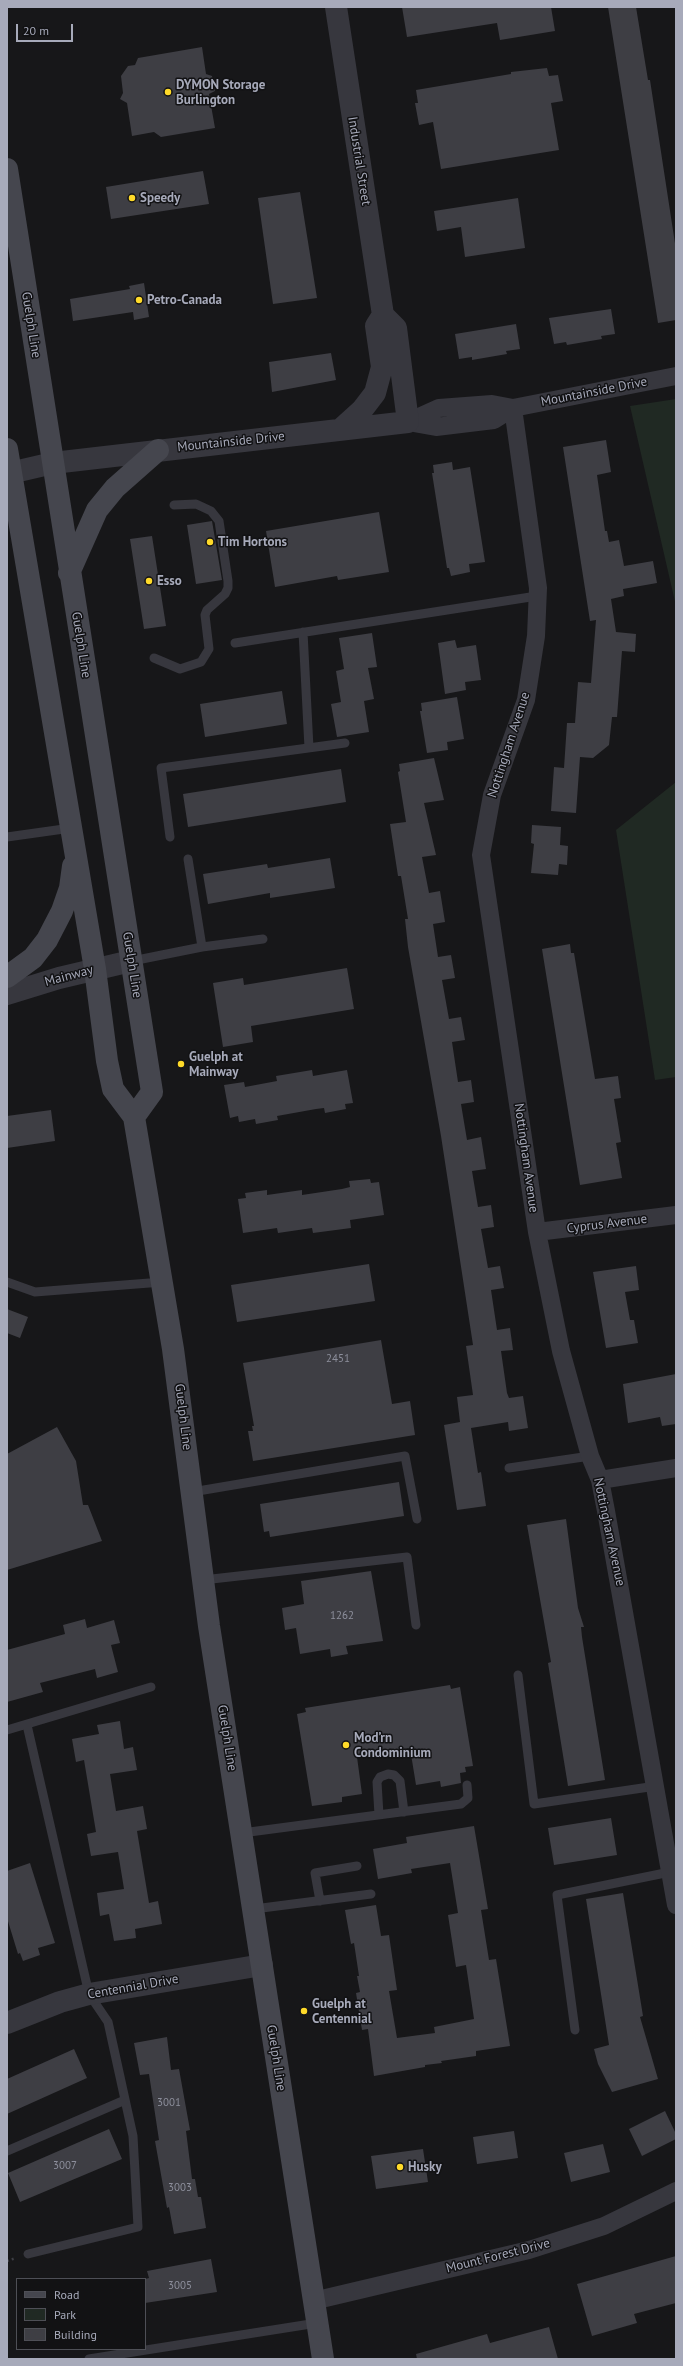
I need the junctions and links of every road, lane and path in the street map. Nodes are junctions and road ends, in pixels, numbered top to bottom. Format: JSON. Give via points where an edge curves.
{"nodes":[{"id":1,"x":336,"y":7,"type":"edge"},
{"id":2,"x":7,"y":168,"type":"edge"},
{"id":3,"x":383,"y":315,"type":"junction"},
{"id":4,"x":676,"y":376,"type":"edge"},
{"id":5,"x":513,"y":408,"type":"junction"},
{"id":6,"x":408,"y":422,"type":"junction"},
{"id":7,"x":341,"y":430,"type":"junction"},
{"id":8,"x":7,"y":449,"type":"edge"},
{"id":9,"x":158,"y":450,"type":"junction"},
{"id":10,"x":53,"y":463,"type":"junction"},
{"id":11,"x":9,"y":474,"type":"edge"},
{"id":12,"x":174,"y":505,"type":"dead end"},
{"id":13,"x":69,"y":573,"type":"junction"},
{"id":14,"x":537,"y":596,"type":"junction"},
{"id":15,"x":303,"y":632,"type":"junction"},
{"id":16,"x":235,"y":643,"type":"dead end"},
{"id":17,"x":154,"y":658,"type":"dead end"},
{"id":18,"x":345,"y":743,"type":"dead end"},
{"id":19,"x":309,"y":748,"type":"junction"},
{"id":20,"x":72,"y":833,"type":"junction"},
{"id":21,"x":170,"y":837,"type":"dead end"},
{"id":22,"x":7,"y":838,"type":"edge"},
{"id":23,"x":188,"y":859,"type":"dead end"},
{"id":24,"x":262,"y":939,"type":"dead end"},
{"id":25,"x":202,"y":947,"type":"junction"},
{"id":26,"x":131,"y":962,"type":"junction"},
{"id":27,"x":95,"y":969,"type":"junction"},
{"id":28,"x":7,"y":977,"type":"edge"},
{"id":29,"x":7,"y":994,"type":"edge"},
{"id":30,"x":134,"y":1117,"type":"junction"},
{"id":31,"x":676,"y":1215,"type":"edge"},
{"id":32,"x":537,"y":1232,"type":"junction"},
{"id":33,"x":7,"y":1282,"type":"edge"},
{"id":34,"x":162,"y":1282,"type":"junction"},
{"id":35,"x":590,"y":1456,"type":"junction"},
{"id":36,"x":509,"y":1468,"type":"dead end"},
{"id":37,"x":676,"y":1468,"type":"edge"},
{"id":38,"x":600,"y":1480,"type":"junction"},
{"id":39,"x":192,"y":1492,"type":"junction"},
{"id":40,"x":416,"y":1519,"type":"dead end"},
{"id":41,"x":203,"y":1580,"type":"junction"},
{"id":42,"x":416,"y":1626,"type":"dead end"},
{"id":43,"x":518,"y":1675,"type":"dead end"},
{"id":44,"x":151,"y":1687,"type":"dead end"},
{"id":45,"x":27,"y":1725,"type":"junction"},
{"id":46,"x":7,"y":1730,"type":"edge"},
{"id":47,"x":467,"y":1785,"type":"dead end"},
{"id":48,"x":656,"y":1786,"type":"junction"},
{"id":49,"x":404,"y":1812,"type":"junction"},
{"id":50,"x":379,"y":1815,"type":"junction"},
{"id":51,"x":242,"y":1833,"type":"junction"},
{"id":52,"x":358,"y":1866,"type":"dead end"},
{"id":53,"x":673,"y":1881,"type":"edge"},
{"id":54,"x":371,"y":1894,"type":"dead end"},
{"id":55,"x":320,"y":1901,"type":"junction"},
{"id":56,"x":676,"y":1905,"type":"edge"},
{"id":57,"x":254,"y":1909,"type":"junction"},
{"id":58,"x":262,"y":1966,"type":"junction"},
{"id":59,"x":89,"y":1994,"type":"junction"},
{"id":60,"x":7,"y":2023,"type":"edge"},
{"id":61,"x":574,"y":2030,"type":"dead end"},
{"id":62,"x":125,"y":2100,"type":"junction"},
{"id":63,"x":7,"y":2151,"type":"edge"},
{"id":64,"x":676,"y":2191,"type":"edge"},
{"id":65,"x":28,"y":2254,"type":"dead end"},
{"id":66,"x":313,"y":2301,"type":"junction"},
{"id":67,"x":317,"y":2323,"type":"junction"},
{"id":68,"x":89,"y":2359,"type":"edge"},
{"id":69,"x":323,"y":2359,"type":"edge"}],
"edges":[{"from":1,"to":3,"type":"street","name":"Industrial Street"},
{"from":2,"to":10,"type":"main road","name":"Guelph Line"},
{"from":3,"to":6,"type":"street","via":[[396,328]]},
{"from":3,"to":7,"type":"street","name":"Industrial Street","via":[[376,326],[382,367],[375,393]]},
{"from":4,"to":5,"type":"street","name":"Mountainside Drive"},
{"from":5,"to":6,"type":"street","name":"Mountainside Drive","via":[[494,420],[436,427]]},
{"from":5,"to":14,"type":"street","name":"Nottingham Avenue","via":[[538,588]]},
{"from":6,"to":7,"type":"street","name":"Mountainside Drive"},
{"from":7,"to":9,"type":"street","name":"Mountainside Drive"},
{"from":8,"to":11,"type":"main road","name":"Guelph Line"},
{"from":9,"to":10,"type":"street","name":"Mountainside Drive"},
{"from":9,"to":13,"type":"main road","via":[[115,488],[97,510]]},
{"from":10,"to":11,"type":"street","name":"Mountainside Drive"},
{"from":10,"to":13,"type":"main road","name":"Guelph Line"},
{"from":11,"to":20,"type":"main road","name":"Guelph Line"},
{"from":12,"to":17,"type":"lane","via":[[196,504],[211,512],[219,521],[228,588],[205,615],[209,649],[201,662],[180,669]]},
{"from":13,"to":26,"type":"main road","name":"Guelph Line"},
{"from":14,"to":15,"type":"lane"},
{"from":14,"to":32,"type":"street","name":"Nottingham Avenue","via":[[536,636],[526,700],[492,795],[481,855]]},
{"from":15,"to":16,"type":"lane"},
{"from":15,"to":19,"type":"lane"},
{"from":18,"to":19,"type":"lane"},
{"from":19,"to":21,"type":"lane","via":[[162,768]]},
{"from":20,"to":22,"type":"lane"},
{"from":20,"to":27,"type":"main road","name":"Guelph Line"},
{"from":20,"to":28,"type":"main road","via":[[73,868],[70,888],[55,928],[40,950]]},
{"from":23,"to":25,"type":"lane"},
{"from":24,"to":25,"type":"lane"},
{"from":25,"to":26,"type":"lane"},
{"from":26,"to":27,"type":"street","name":"Mainway"},
{"from":26,"to":30,"type":"main road","name":"Guelph Line","via":[[152,1092]]},
{"from":27,"to":29,"type":"street","name":"Mainway"},
{"from":27,"to":30,"type":"main road","name":"Guelph Line","via":[[113,1089]]},
{"from":30,"to":34,"type":"main road","name":"Guelph Line"},
{"from":31,"to":32,"type":"street","name":"Cyprus Avenue"},
{"from":32,"to":35,"type":"street","name":"Nottingham Avenue","via":[[561,1351]]},
{"from":33,"to":34,"type":"lane","via":[[35,1292]]},
{"from":34,"to":39,"type":"main road","name":"Guelph Line"},
{"from":35,"to":36,"type":"lane"},
{"from":35,"to":38,"type":"street","name":"Nottingham Avenue"},
{"from":37,"to":38,"type":"street"},
{"from":38,"to":48,"type":"street","name":"Nottingham Avenue"},
{"from":39,"to":40,"type":"lane","via":[[405,1456]]},
{"from":39,"to":41,"type":"main road","name":"Guelph Line"},
{"from":41,"to":42,"type":"lane","via":[[407,1557]]},
{"from":41,"to":51,"type":"main road","name":"Guelph Line"},
{"from":43,"to":48,"type":"lane","via":[[534,1804]]},
{"from":44,"to":45,"type":"lane"},
{"from":45,"to":46,"type":"lane"},
{"from":45,"to":59,"type":"lane"},
{"from":47,"to":49,"type":"lane","via":[[468,1798],[461,1804]]},
{"from":48,"to":53,"type":"street","name":"Nottingham Avenue"},
{"from":49,"to":50,"type":"lane"},
{"from":49,"to":50,"type":"lane","via":[[400,1781],[394,1775],[388,1774],[380,1777],[377,1782]]},
{"from":50,"to":51,"type":"lane"},
{"from":51,"to":57,"type":"main road","name":"Guelph Line"},
{"from":52,"to":55,"type":"lane","via":[[315,1873]]},
{"from":53,"to":56,"type":"street","name":"Nottingham Avenue"},
{"from":53,"to":61,"type":"lane","via":[[557,1895]]},
{"from":54,"to":55,"type":"lane"},
{"from":55,"to":57,"type":"lane"},
{"from":57,"to":58,"type":"main road","name":"Guelph Line"},
{"from":58,"to":59,"type":"street","name":"Centennial Drive"},
{"from":58,"to":66,"type":"main road","name":"Guelph Line"},
{"from":59,"to":60,"type":"street","name":"Centennial Drive","via":[[60,2002]]},
{"from":59,"to":62,"type":"lane","via":[[108,2022]]},
{"from":62,"to":63,"type":"lane"},
{"from":62,"to":65,"type":"lane","via":[[133,2136],[138,2227]]},
{"from":64,"to":66,"type":"street","name":"Mount Forest Drive","via":[[604,2226],[529,2250]]},
{"from":66,"to":67,"type":"main road","name":"Guelph Line"},
{"from":67,"to":68,"type":"lane"},
{"from":67,"to":69,"type":"main road","name":"Guelph Line"}]}
